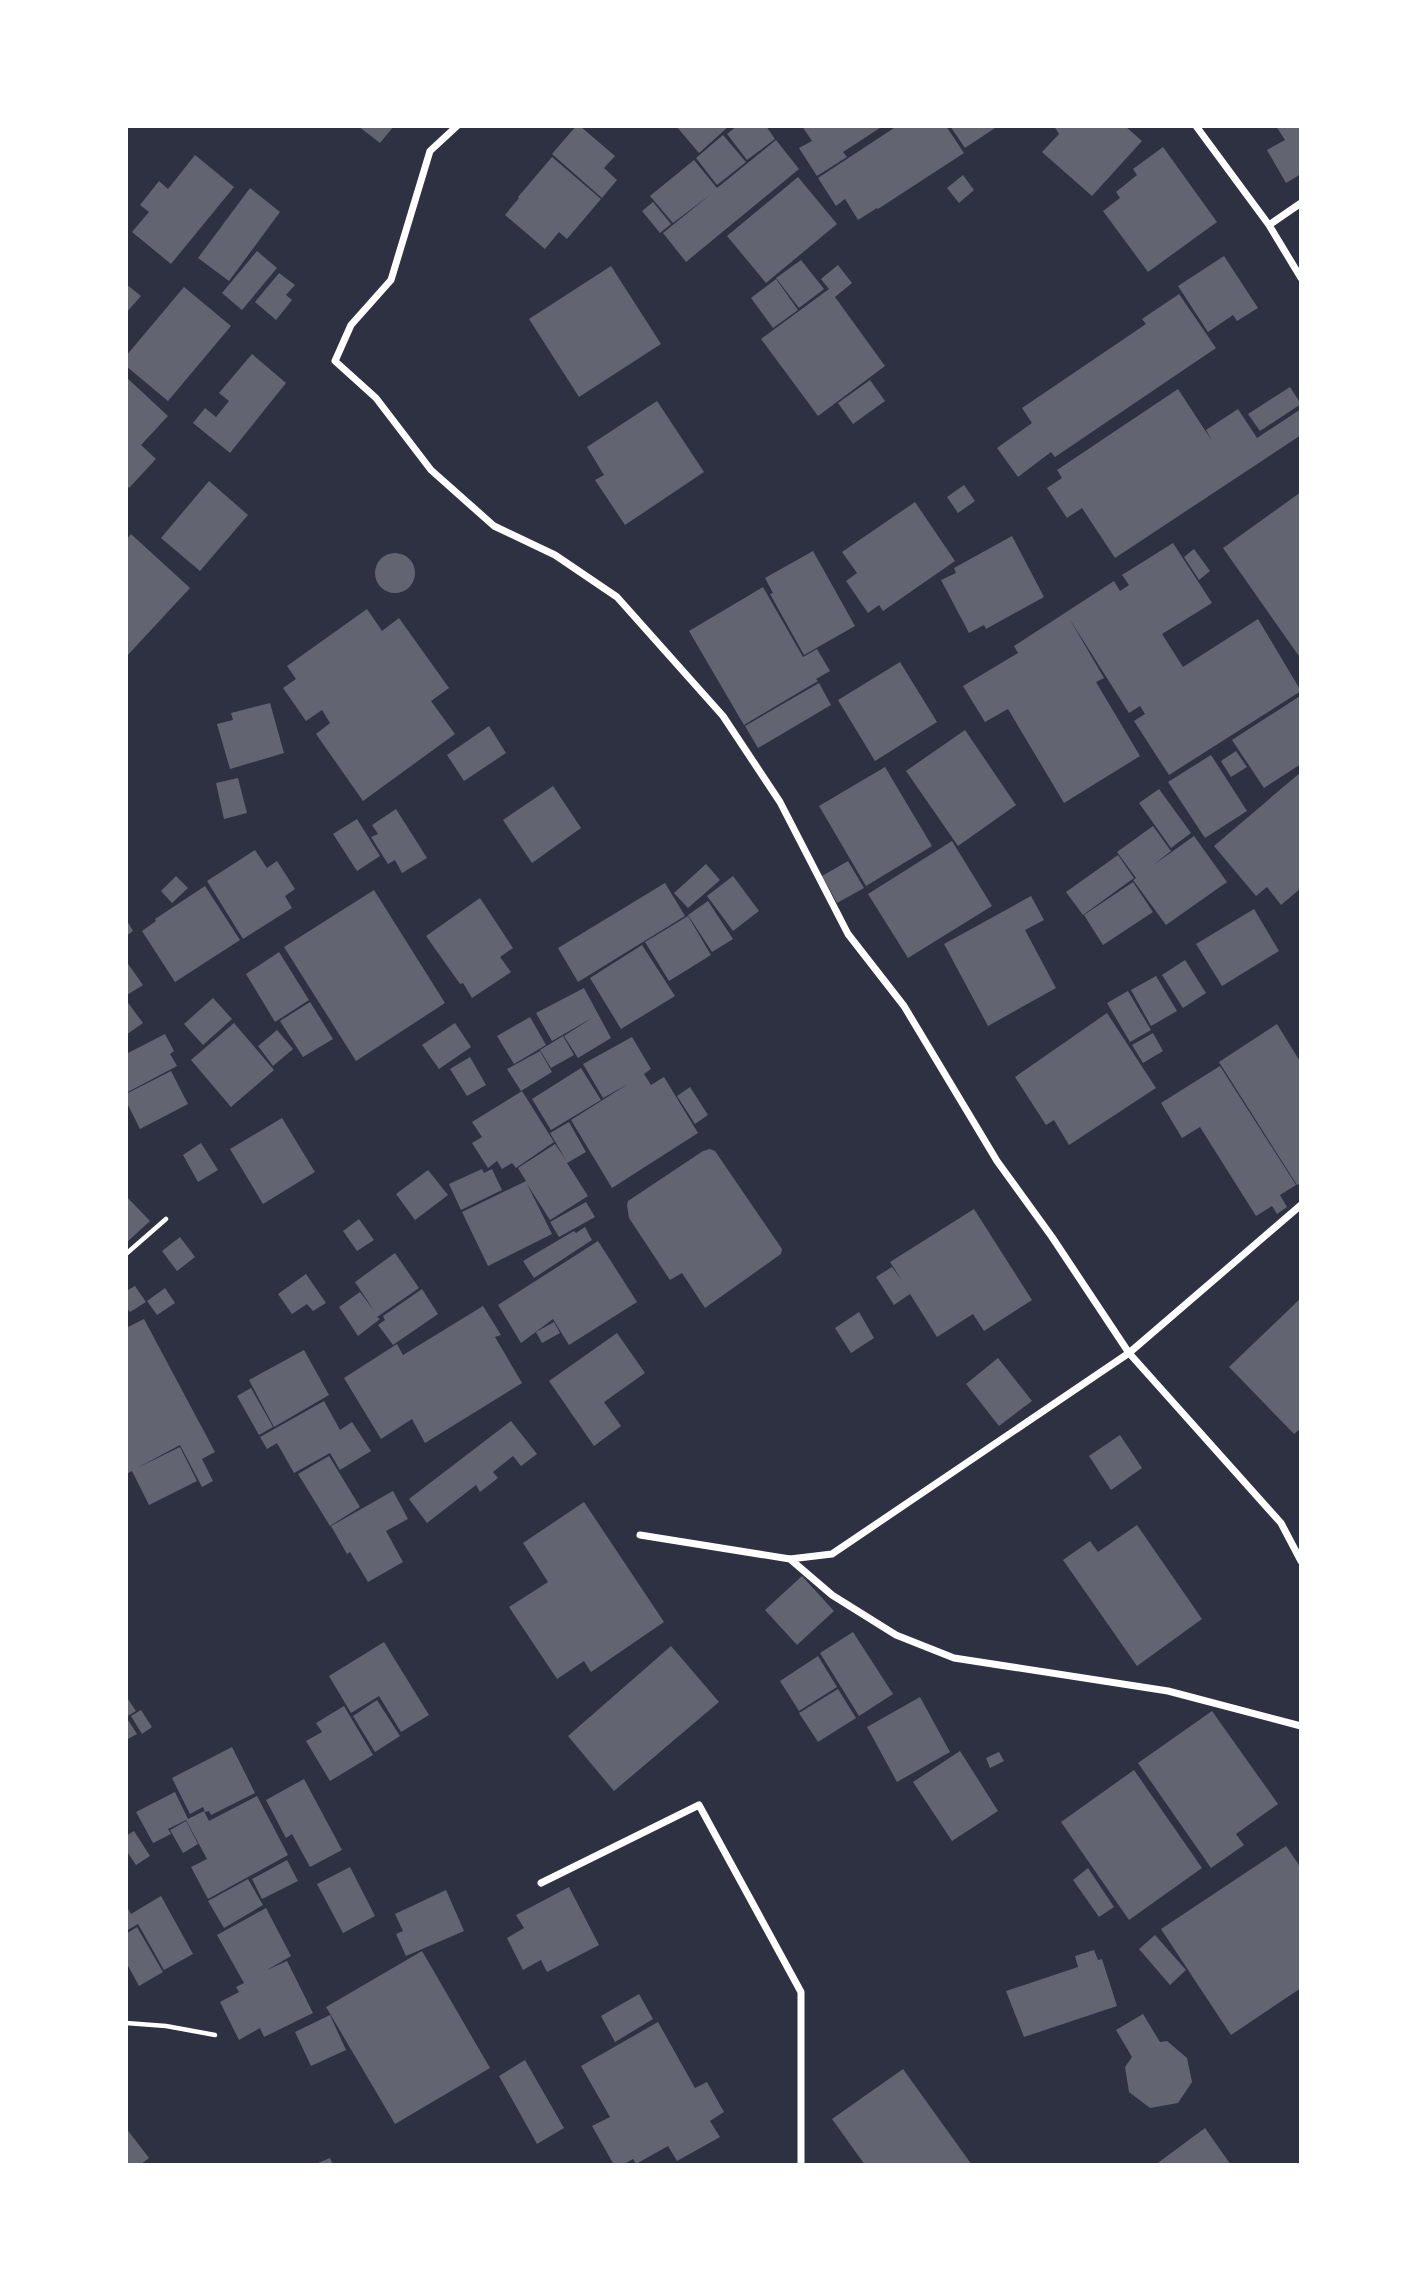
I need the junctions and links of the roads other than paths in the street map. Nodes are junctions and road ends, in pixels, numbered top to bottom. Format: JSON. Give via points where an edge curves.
{"nodes":[{"id":1,"x":457,"y":126,"type":"edge"},
{"id":2,"x":1195,"y":126,"type":"edge"},
{"id":3,"x":1301,"y":203,"type":"edge"},
{"id":4,"x":1269,"y":225,"type":"junction"},
{"id":5,"x":1301,"y":278,"type":"edge"},
{"id":6,"x":1301,"y":1205,"type":"edge"},
{"id":7,"x":1129,"y":1353,"type":"junction"},
{"id":8,"x":640,"y":1535,"type":"dead end"},
{"id":9,"x":790,"y":1559,"type":"junction"},
{"id":10,"x":1301,"y":1561,"type":"edge"},
{"id":11,"x":1301,"y":1726,"type":"edge"},
{"id":12,"x":541,"y":1883,"type":"dead end"},
{"id":13,"x":801,"y":2165,"type":"edge"}],
"edges":[{"from":1,"to":7,"type":"street","via":[[430,151],[390,280],[351,326],[335,361],[376,398],[431,470],[494,526],[555,555],[617,597],[723,716],[780,802],[848,934],[904,1006],[997,1161]]},
{"from":2,"to":4,"type":"street"},
{"from":3,"to":4,"type":"street"},
{"from":4,"to":5,"type":"street"},
{"from":6,"to":7,"type":"street"},
{"from":7,"to":9,"type":"street","via":[[832,1554]]},
{"from":7,"to":10,"type":"street","via":[[1281,1523]]},
{"from":8,"to":9,"type":"street"},
{"from":9,"to":11,"type":"street","via":[[832,1594],[896,1635],[954,1658],[1168,1691]]},
{"from":12,"to":13,"type":"street","via":[[699,1805],[801,1992]]}]}
